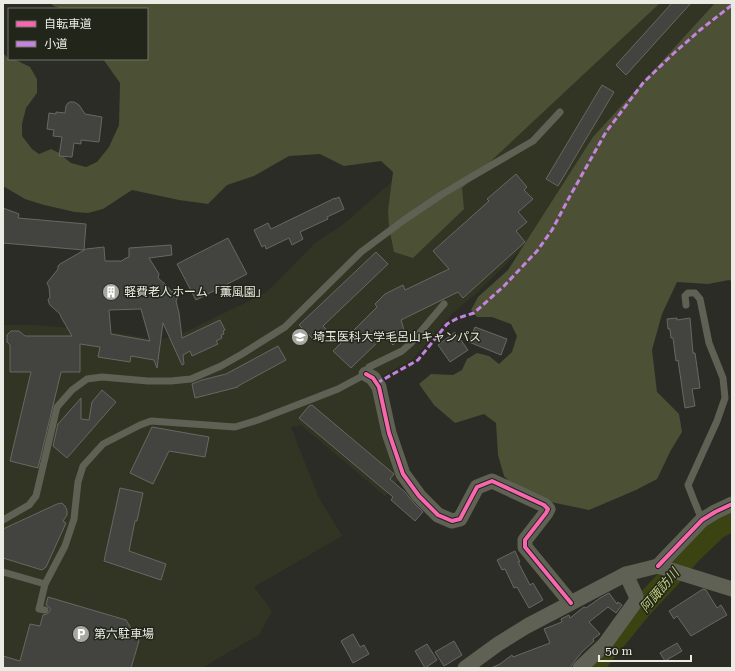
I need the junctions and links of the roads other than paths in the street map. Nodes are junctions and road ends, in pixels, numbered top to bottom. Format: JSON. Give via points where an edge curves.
{"nodes":[{"id":1,"x":560,"y":112,"type":"dead end"},
{"id":2,"x":444,"y":304,"type":"dead end"},
{"id":3,"x":686,"y":305,"type":"dead end"},
{"id":4,"x":366,"y":374,"type":"junction"},
{"id":5,"x":732,"y":504,"type":"edge"},
{"id":6,"x":3,"y":520,"type":"edge"},
{"id":7,"x":702,"y":520,"type":"junction"},
{"id":8,"x":663,"y":567,"type":"junction"},
{"id":9,"x":3,"y":572,"type":"edge"},
{"id":10,"x":626,"y":574,"type":"junction"},
{"id":11,"x":45,"y":584,"type":"junction"},
{"id":12,"x":732,"y":591,"type":"edge"},
{"id":13,"x":571,"y":603,"type":"junction"},
{"id":14,"x":45,"y":610,"type":"dead end"},
{"id":15,"x":465,"y":668,"type":"edge"},
{"id":16,"x":580,"y":668,"type":"edge"}],
"edges":[{"from":1,"to":6,"type":"lane","via":[[534,141],[441,195],[367,247],[285,327],[221,366],[191,379],[171,381],[102,377],[87,379],[72,390],[57,407],[36,496],[30,505]]},
{"from":2,"to":4,"type":"lane","via":[[411,343],[402,351],[369,367]]},
{"from":3,"to":7,"type":"lane","via":[[688,293],[695,294],[700,299],[709,343],[723,378],[725,398],[688,485]]},
{"from":4,"to":11,"type":"lane","via":[[338,389],[235,427],[151,421],[102,444],[83,466],[78,482],[74,519],[65,546]]},
{"from":4,"to":13,"type":"street","via":[[373,378],[379,387],[389,433],[403,474],[419,496],[438,515],[452,521],[460,519],[477,487],[492,481],[548,509],[525,540],[525,547]]},
{"from":5,"to":7,"type":"street"},
{"from":7,"to":8,"type":"street"},
{"from":8,"to":10,"type":"street","via":[[648,567]]},
{"from":8,"to":12,"type":"street"},
{"from":9,"to":11,"type":"lane"},
{"from":10,"to":13,"type":"street"},
{"from":10,"to":16,"type":"street","via":[[636,601],[605,644]]},
{"from":11,"to":14,"type":"lane","via":[[39,609]]},
{"from":13,"to":15,"type":"street","via":[[527,626]]}]}
